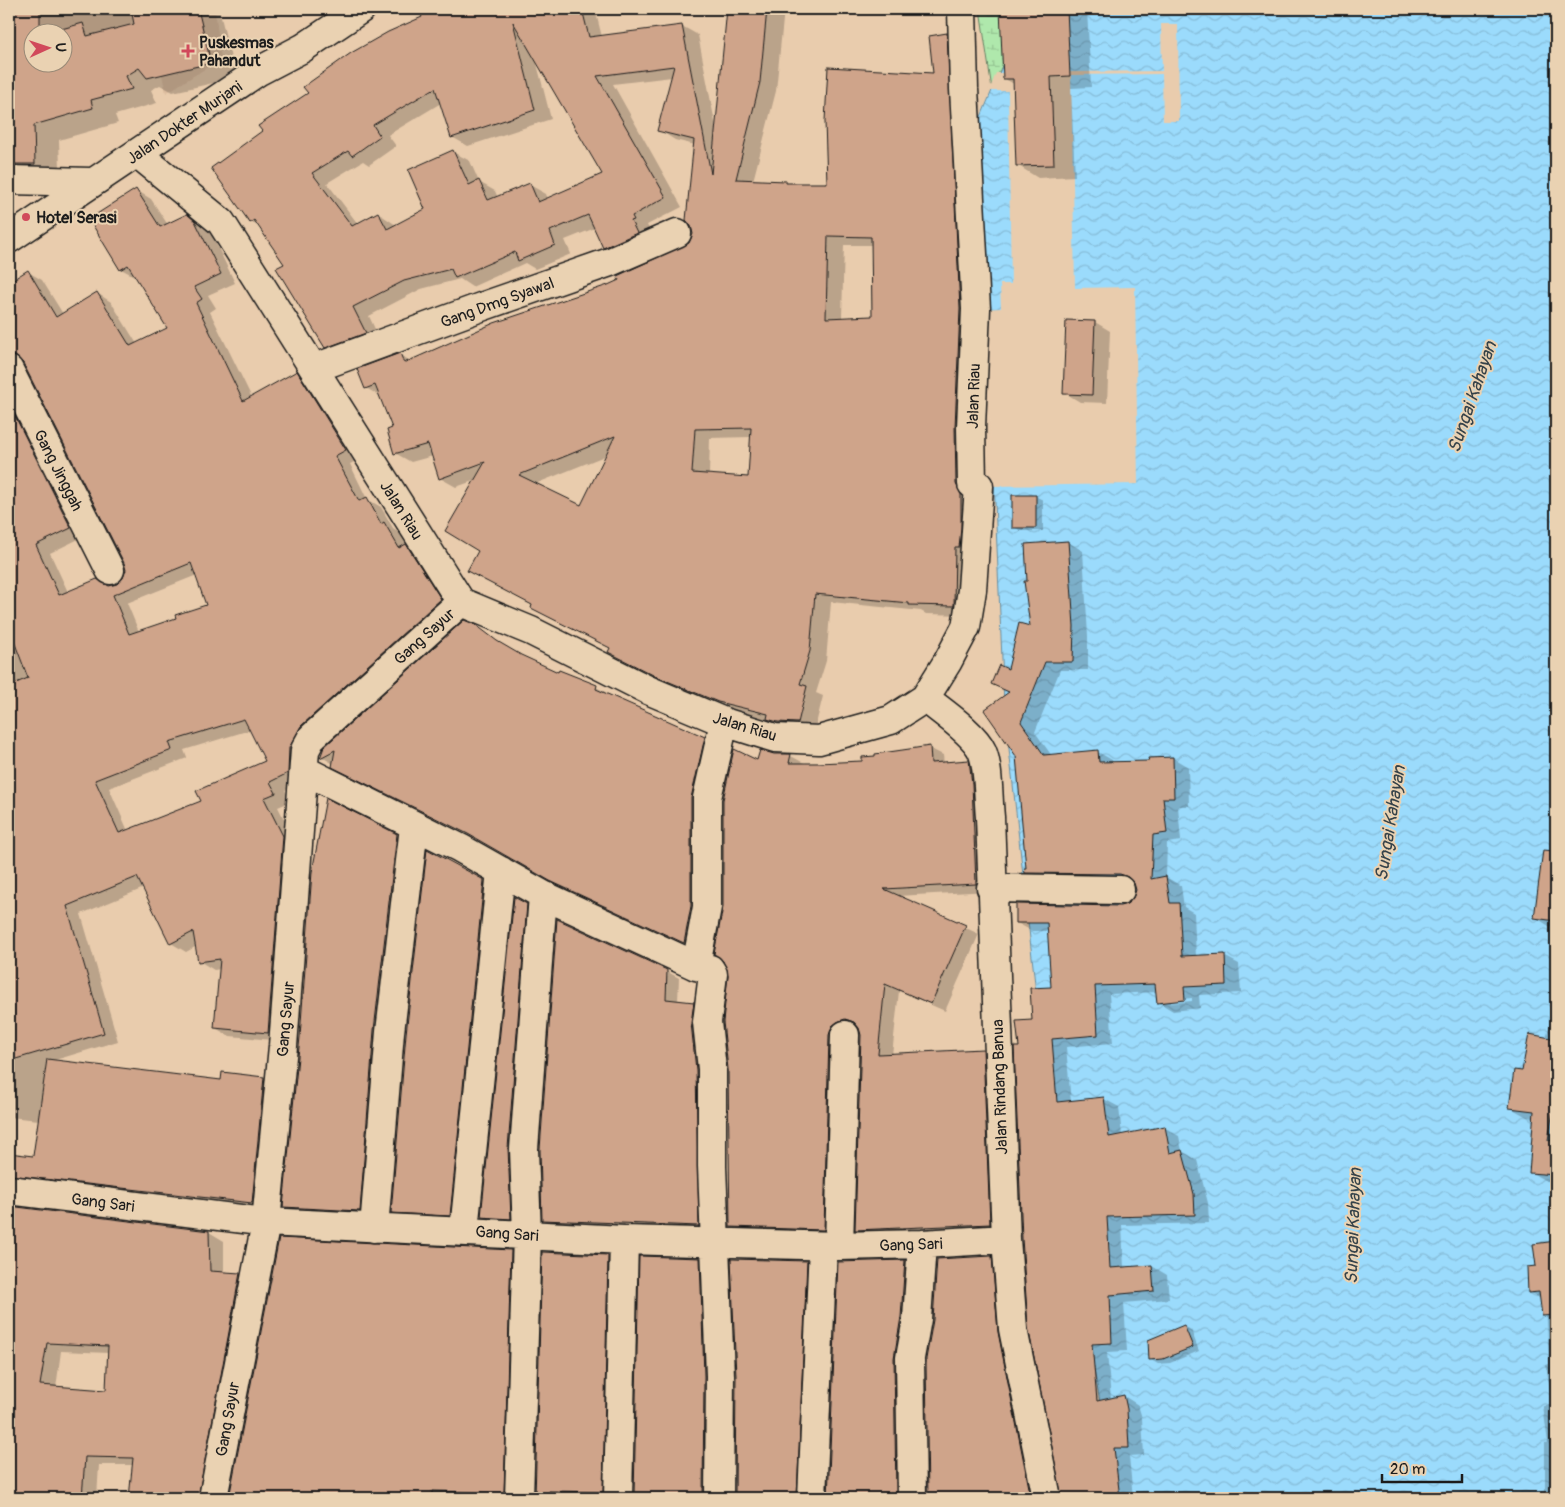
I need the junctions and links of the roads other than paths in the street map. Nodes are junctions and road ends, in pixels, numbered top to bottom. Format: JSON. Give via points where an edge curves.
{"nodes":[{"id":1,"x":361,"y":9,"type":"edge"},
{"id":2,"x":962,"y":9,"type":"edge"},
{"id":3,"x":138,"y":154,"type":"junction"},
{"id":4,"x":9,"y":180,"type":"edge"},
{"id":5,"x":91,"y":182,"type":"junction"},
{"id":6,"x":677,"y":233,"type":"dead end"},
{"id":7,"x":9,"y":239,"type":"edge"},
{"id":8,"x":315,"y":368,"type":"junction"},
{"id":9,"x":9,"y":370,"type":"edge"},
{"id":10,"x":110,"y":570,"type":"dead end"},
{"id":11,"x":461,"y":602,"type":"junction"},
{"id":12,"x":925,"y":698,"type":"junction"},
{"id":13,"x":724,"y":722,"type":"junction"},
{"id":14,"x":304,"y":770,"type":"junction"},
{"id":15,"x":414,"y":827,"type":"junction"},
{"id":16,"x":500,"y":871,"type":"junction"},
{"id":17,"x":991,"y":888,"type":"junction"},
{"id":18,"x":1120,"y":890,"type":"dead end"},
{"id":19,"x":543,"y":894,"type":"junction"},
{"id":20,"x":696,"y":966,"type":"junction"},
{"id":21,"x":845,"y":1035,"type":"dead end"},
{"id":22,"x":9,"y":1190,"type":"edge"},
{"id":23,"x":266,"y":1222,"type":"junction"},
{"id":24,"x":374,"y":1228,"type":"junction"},
{"id":25,"x":464,"y":1230,"type":"junction"},
{"id":26,"x":527,"y":1235,"type":"junction"},
{"id":27,"x":1006,"y":1239,"type":"junction"},
{"id":28,"x":624,"y":1240,"type":"junction"},
{"id":29,"x":716,"y":1244,"type":"junction"},
{"id":30,"x":922,"y":1244,"type":"junction"},
{"id":31,"x":831,"y":1246,"type":"junction"},
{"id":32,"x":213,"y":1498,"type":"edge"},
{"id":33,"x":519,"y":1498,"type":"edge"},
{"id":34,"x":618,"y":1498,"type":"edge"},
{"id":35,"x":719,"y":1498,"type":"edge"},
{"id":36,"x":812,"y":1498,"type":"edge"},
{"id":37,"x":912,"y":1498,"type":"edge"},
{"id":38,"x":1047,"y":1498,"type":"edge"}],
"edges":[{"from":1,"to":3,"type":"street","name":"Jalan Dokter Murjani","via":[[303,48],[259,71]]},
{"from":2,"to":12,"type":"street","name":"Jalan Riau","via":[[976,309],[972,484],[979,486],[972,590],[966,627]]},
{"from":3,"to":5,"type":"street","name":"Jalan Dokter Murjani"},
{"from":3,"to":8,"type":"street","name":"Jalan Riau","via":[[221,222]]},
{"from":4,"to":5,"type":"street"},
{"from":5,"to":7,"type":"street","name":"Jalan Dokter Murjani"},
{"from":6,"to":8,"type":"street","name":"Gang Dmg Syawal","via":[[610,262]]},
{"from":8,"to":11,"type":"street","name":"Jalan Riau"},
{"from":9,"to":10,"type":"street","name":"Gang Jinggah"},
{"from":11,"to":13,"type":"street","name":"Jalan Riau","via":[[531,631],[648,690]]},
{"from":11,"to":14,"type":"street","name":"Gang Sayur","via":[[312,737],[305,750]]},
{"from":12,"to":13,"type":"street","name":"Jalan Riau","via":[[891,720],[820,740],[774,738]]},
{"from":12,"to":17,"type":"street","name":"Jalan Rindang Banua","via":[[972,737],[982,751],[990,817]]},
{"from":13,"to":20,"type":"street","via":[[707,798],[707,907]]},
{"from":14,"to":15,"type":"street"},
{"from":14,"to":23,"type":"street","name":"Gang Sayur"},
{"from":15,"to":16,"type":"street"},
{"from":15,"to":24,"type":"street","via":[[390,1032]]},
{"from":16,"to":19,"type":"street"},
{"from":16,"to":25,"type":"street"},
{"from":17,"to":18,"type":"street"},
{"from":17,"to":27,"type":"street","name":"Jalan Rindang Banua"},
{"from":19,"to":20,"type":"street"},
{"from":19,"to":26,"type":"street","via":[[524,1149]]},
{"from":20,"to":29,"type":"street","via":[[710,969],[713,974],[707,1022],[712,1069]]},
{"from":21,"to":31,"type":"street"},
{"from":22,"to":23,"type":"street","name":"Gang Sari"},
{"from":23,"to":24,"type":"street","name":"Gang Sari"},
{"from":23,"to":32,"type":"street","name":"Gang Sayur"},
{"from":24,"to":25,"type":"street","name":"Gang Sari"},
{"from":25,"to":26,"type":"street","name":"Gang Sari"},
{"from":26,"to":28,"type":"street","name":"Gang Sari"},
{"from":26,"to":33,"type":"street"},
{"from":27,"to":30,"type":"street","name":"Gang Sari"},
{"from":27,"to":38,"type":"street","name":"Jalan Rindang Banua","via":[[1013,1329]]},
{"from":28,"to":29,"type":"street","name":"Gang Sari"},
{"from":28,"to":34,"type":"street"},
{"from":29,"to":31,"type":"street","name":"Gang Sari"},
{"from":29,"to":35,"type":"street"},
{"from":30,"to":31,"type":"street","name":"Gang Sari"},
{"from":30,"to":37,"type":"street","via":[[917,1319],[910,1358]]},
{"from":31,"to":36,"type":"street"}]}
